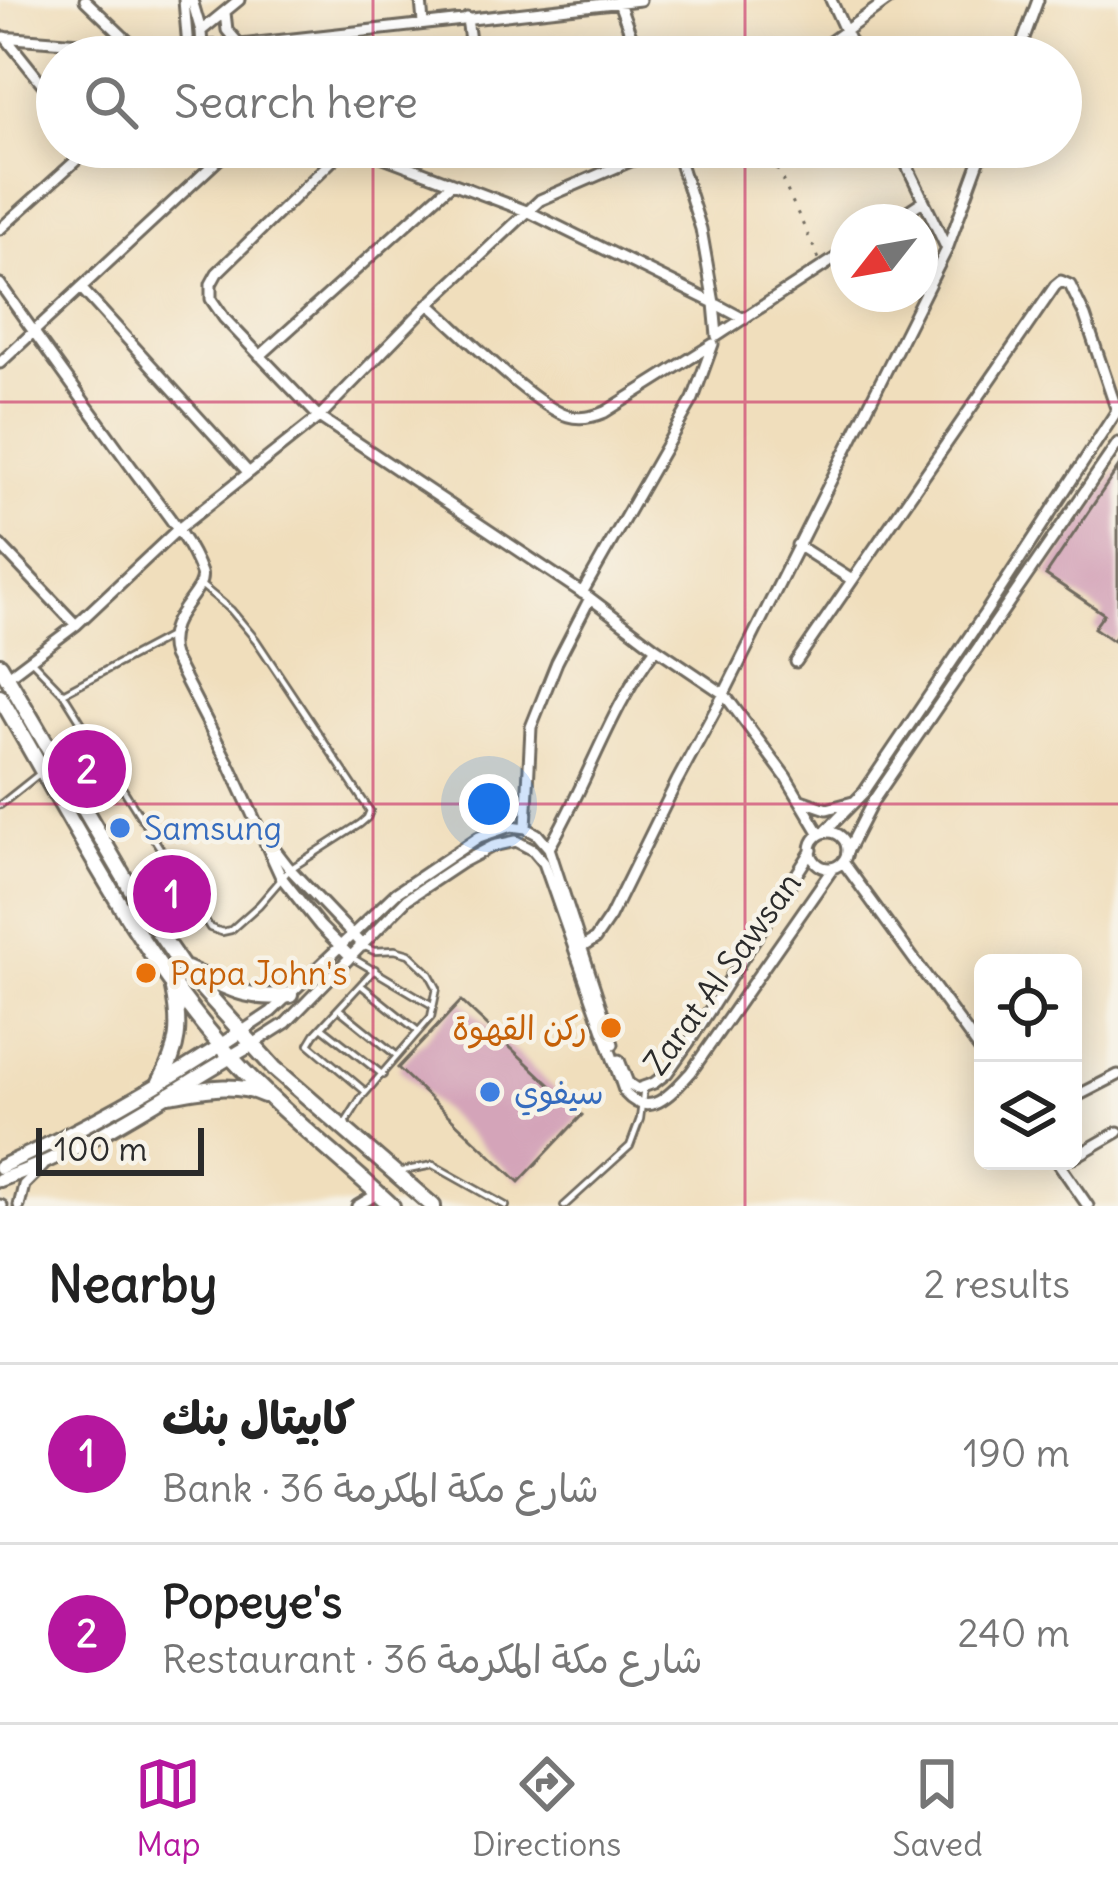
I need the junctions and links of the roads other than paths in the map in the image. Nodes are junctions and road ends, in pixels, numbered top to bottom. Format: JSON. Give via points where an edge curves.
{"nodes":[{"id":1,"x":85,"y":0,"type":"edge"},
{"id":2,"x":188,"y":0,"type":"edge"},
{"id":3,"x":239,"y":0,"type":"edge"},
{"id":4,"x":421,"y":0,"type":"edge"},
{"id":5,"x":640,"y":0,"type":"edge"},
{"id":6,"x":831,"y":0,"type":"edge"},
{"id":7,"x":888,"y":0,"type":"edge"},
{"id":8,"x":1038,"y":0,"type":"edge"},
{"id":9,"x":618,"y":1,"type":"edge"},
{"id":10,"x":225,"y":12,"type":"junction"},
{"id":11,"x":467,"y":18,"type":"junction"},
{"id":12,"x":423,"y":23,"type":"junction"},
{"id":13,"x":201,"y":31,"type":"junction"},
{"id":14,"x":845,"y":33,"type":"junction"},
{"id":15,"x":123,"y":36,"type":"edge"},
{"id":16,"x":189,"y":36,"type":"edge"},
{"id":17,"x":201,"y":36,"type":"edge"},
{"id":18,"x":232,"y":36,"type":"edge"},
{"id":19,"x":315,"y":36,"type":"edge"},
{"id":20,"x":469,"y":36,"type":"edge"},
{"id":21,"x":631,"y":36,"type":"edge"},
{"id":22,"x":840,"y":36,"type":"edge"},
{"id":23,"x":846,"y":36,"type":"edge"},
{"id":24,"x":1025,"y":36,"type":"edge"},
{"id":25,"x":2,"y":37,"type":"edge"},
{"id":26,"x":36,"y":40,"type":"edge"},
{"id":27,"x":36,"y":77,"type":"edge"},
{"id":28,"x":68,"y":168,"type":"edge"},
{"id":29,"x":210,"y":168,"type":"edge"},
{"id":30,"x":324,"y":168,"type":"edge"},
{"id":31,"x":410,"y":168,"type":"edge"},
{"id":32,"x":613,"y":168,"type":"edge"},
{"id":33,"x":682,"y":168,"type":"edge"},
{"id":34,"x":907,"y":168,"type":"edge"},
{"id":35,"x":976,"y":168,"type":"edge"},
{"id":36,"x":451,"y":184,"type":"junction"},
{"id":37,"x":922,"y":201,"type":"junction"},
{"id":38,"x":917,"y":204,"type":"edge"},
{"id":39,"x":529,"y":212,"type":"junction"},
{"id":40,"x":0,"y":229,"type":"edge"},
{"id":41,"x":947,"y":249,"type":"junction"},
{"id":42,"x":830,"y":262,"type":"edge"},
{"id":43,"x":0,"y":284,"type":"edge"},
{"id":44,"x":82,"y":289,"type":"junction"},
{"id":45,"x":714,"y":303,"type":"junction"},
{"id":46,"x":428,"y":304,"type":"junction"},
{"id":47,"x":744,"y":319,"type":"junction"},
{"id":48,"x":34,"y":332,"type":"junction"},
{"id":49,"x":715,"y":340,"type":"junction"},
{"id":50,"x":260,"y":356,"type":"junction"},
{"id":51,"x":0,"y":364,"type":"edge"},
{"id":52,"x":1117,"y":410,"type":"edge"},
{"id":53,"x":319,"y":417,"type":"junction"},
{"id":54,"x":1118,"y":442,"type":"edge"},
{"id":55,"x":248,"y":472,"type":"junction"},
{"id":56,"x":177,"y":530,"type":"junction"},
{"id":57,"x":0,"y":545,"type":"edge"},
{"id":58,"x":797,"y":545,"type":"junction"},
{"id":59,"x":852,"y":580,"type":"junction"},
{"id":60,"x":201,"y":585,"type":"junction"},
{"id":61,"x":586,"y":596,"type":"junction"},
{"id":62,"x":76,"y":625,"type":"junction"},
{"id":63,"x":170,"y":636,"type":"junction"},
{"id":64,"x":656,"y":648,"type":"junction"},
{"id":65,"x":29,"y":658,"type":"junction"},
{"id":66,"x":796,"y":662,"type":"dead end"},
{"id":67,"x":3,"y":671,"type":"edge"},
{"id":68,"x":63,"y":693,"type":"junction"},
{"id":69,"x":724,"y":694,"type":"junction"},
{"id":70,"x":0,"y":697,"type":"edge"},
{"id":71,"x":6,"y":721,"type":"edge"},
{"id":72,"x":44,"y":771,"type":"junction"},
{"id":73,"x":798,"y":798,"type":"junction"},
{"id":74,"x":858,"y":799,"type":"junction"},
{"id":75,"x":0,"y":805,"type":"edge"},
{"id":76,"x":526,"y":828,"type":"junction"},
{"id":77,"x":823,"y":833,"type":"junction"},
{"id":78,"x":549,"y":848,"type":"junction"},
{"id":79,"x":812,"y":850,"type":"junction"},
{"id":80,"x":841,"y":860,"type":"junction"},
{"id":81,"x":285,"y":873,"type":"junction"},
{"id":82,"x":353,"y":934,"type":"junction"},
{"id":83,"x":363,"y":946,"type":"junction"},
{"id":84,"x":340,"y":948,"type":"junction"},
{"id":85,"x":578,"y":949,"type":"junction"},
{"id":86,"x":351,"y":957,"type":"junction"},
{"id":87,"x":182,"y":966,"type":"junction"},
{"id":88,"x":375,"y":969,"type":"junction"},
{"id":89,"x":172,"y":984,"type":"junction"},
{"id":90,"x":362,"y":986,"type":"junction"},
{"id":91,"x":290,"y":995,"type":"junction"},
{"id":92,"x":432,"y":1005,"type":"junction"},
{"id":93,"x":340,"y":1010,"type":"junction"},
{"id":94,"x":322,"y":1028,"type":"junction"},
{"id":95,"x":418,"y":1031,"type":"junction"},
{"id":96,"x":241,"y":1032,"type":"junction"},
{"id":97,"x":974,"y":1042,"type":"edge"},
{"id":98,"x":253,"y":1044,"type":"junction"},
{"id":99,"x":225,"y":1051,"type":"junction"},
{"id":100,"x":397,"y":1056,"type":"junction"},
{"id":101,"x":383,"y":1075,"type":"junction"},
{"id":102,"x":1118,"y":1075,"type":"edge"},
{"id":103,"x":644,"y":1087,"type":"junction"},
{"id":104,"x":164,"y":1089,"type":"junction"},
{"id":105,"x":366,"y":1092,"type":"junction"},
{"id":106,"x":1082,"y":1093,"type":"edge"},
{"id":107,"x":643,"y":1104,"type":"junction"},
{"id":108,"x":283,"y":1107,"type":"junction"},
{"id":109,"x":342,"y":1126,"type":"junction"},
{"id":110,"x":1118,"y":1132,"type":"edge"},
{"id":111,"x":1082,"y":1151,"type":"edge"},
{"id":112,"x":44,"y":1165,"type":"junction"},
{"id":113,"x":0,"y":1167,"type":"edge"},
{"id":114,"x":1069,"y":1170,"type":"edge"},
{"id":115,"x":395,"y":1173,"type":"junction"},
{"id":116,"x":0,"y":1180,"type":"edge"},
{"id":117,"x":379,"y":1193,"type":"junction"},
{"id":118,"x":19,"y":1206,"type":"edge"},
{"id":119,"x":357,"y":1206,"type":"edge"},
{"id":120,"x":392,"y":1206,"type":"edge"},
{"id":121,"x":433,"y":1206,"type":"edge"},
{"id":122,"x":506,"y":1206,"type":"edge"},
{"id":123,"x":564,"y":1206,"type":"edge"},
{"id":124,"x":1088,"y":1206,"type":"edge"}],
"edges":[{"from":1,"to":15,"type":"street"},
{"from":2,"to":13,"type":"street"},
{"from":2,"to":16,"type":"street"},
{"from":3,"to":10,"type":"street"},
{"from":4,"to":12,"type":"street"},
{"from":5,"to":9,"type":"street"},
{"from":6,"to":14,"type":"street"},
{"from":7,"to":14,"type":"street"},
{"from":8,"to":24,"type":"street"},
{"from":9,"to":11,"type":"street"},
{"from":9,"to":21,"type":"street"},
{"from":10,"to":13,"type":"street"},
{"from":10,"to":18,"type":"street"},
{"from":11,"to":12,"type":"street"},
{"from":11,"to":20,"type":"street"},
{"from":12,"to":19,"type":"street"},
{"from":13,"to":17,"type":"street"},
{"from":14,"to":22,"type":"street"},
{"from":14,"to":23,"type":"street"},
{"from":25,"to":26,"type":"street"},
{"from":25,"to":27,"type":"street"},
{"from":28,"to":40,"type":"street"},
{"from":29,"to":44,"type":"street"},
{"from":30,"to":50,"type":"street","via":[[211,284],[211,299]]},
{"from":31,"to":36,"type":"street"},
{"from":32,"to":39,"type":"street"},
{"from":33,"to":45,"type":"street"},
{"from":34,"to":37,"type":"street"},
{"from":35,"to":41,"type":"street"},
{"from":36,"to":39,"type":"street"},
{"from":36,"to":50,"type":"street"},
{"from":37,"to":38,"type":"street"},
{"from":37,"to":41,"type":"street"},
{"from":39,"to":45,"type":"street"},
{"from":39,"to":46,"type":"street"},
{"from":41,"to":58,"type":"street"},
{"from":42,"to":47,"type":"street"},
{"from":43,"to":48,"type":"street"},
{"from":44,"to":48,"type":"street"},
{"from":44,"to":55,"type":"street"},
{"from":45,"to":47,"type":"street"},
{"from":45,"to":49,"type":"street"},
{"from":46,"to":49,"type":"street","via":[[537,398],[575,418],[605,412]]},
{"from":46,"to":53,"type":"street"},
{"from":47,"to":49,"type":"street"},
{"from":48,"to":51,"type":"street"},
{"from":48,"to":56,"type":"street"},
{"from":49,"to":61,"type":"street","via":[[693,399]]},
{"from":50,"to":53,"type":"street"},
{"from":52,"to":59,"type":"street","via":[[1085,316],[1061,281]]},
{"from":52,"to":74,"type":"street"},
{"from":53,"to":55,"type":"street"},
{"from":53,"to":61,"type":"street"},
{"from":54,"to":80,"type":"street","name":"Zarat Al Sawsan"},
{"from":55,"to":56,"type":"street"},
{"from":56,"to":60,"type":"street"},
{"from":56,"to":62,"type":"street"},
{"from":57,"to":62,"type":"street"},
{"from":58,"to":59,"type":"street"},
{"from":58,"to":69,"type":"street"},
{"from":59,"to":66,"type":"street"},
{"from":60,"to":63,"type":"street"},
{"from":60,"to":81,"type":"lane","via":[[256,640],[370,811]]},
{"from":61,"to":64,"type":"street"},
{"from":61,"to":76,"type":"street","via":[[531,727]]},
{"from":62,"to":65,"type":"street"},
{"from":63,"to":68,"type":"lane"},
{"from":63,"to":81,"type":"street","via":[[173,656]]},
{"from":64,"to":69,"type":"street"},
{"from":64,"to":78,"type":"street"},
{"from":65,"to":67,"type":"street"},
{"from":65,"to":68,"type":"lane"},
{"from":67,"to":87,"type":"main road"},
{"from":68,"to":81,"type":"lane","via":[[210,928],[231,930]]},
{"from":69,"to":73,"type":"street"},
{"from":69,"to":85,"type":"street","via":[[610,917]]},
{"from":70,"to":71,"type":"main road"},
{"from":71,"to":72,"type":"main road"},
{"from":72,"to":75,"type":"lane"},
{"from":72,"to":89,"type":"main road"},
{"from":73,"to":74,"type":"street","via":[[827,809]]},
{"from":73,"to":77,"type":"street"},
{"from":74,"to":77,"type":"street"},
{"from":76,"to":78,"type":"street"},
{"from":76,"to":82,"type":"street","via":[[494,830],[466,844]]},
{"from":77,"to":79,"type":"street"},
{"from":77,"to":80,"type":"street","via":[[843,838]]},
{"from":78,"to":85,"type":"street"},
{"from":79,"to":80,"type":"street","via":[[820,866]]},
{"from":79,"to":103,"type":"street","via":[[692,1038],[667,1073]]},
{"from":80,"to":97,"type":"street"},
{"from":80,"to":107,"type":"street","name":"Zarat Al Sawsan","via":[[692,1072],[668,1096]]},
{"from":81,"to":82,"type":"street"},
{"from":81,"to":84,"type":"street"},
{"from":82,"to":83,"type":"street"},
{"from":82,"to":84,"type":"street"},
{"from":83,"to":85,"type":"street","name":"Zarat Al Sawsan","via":[[407,899],[460,863],[516,841],[544,863]]},
{"from":83,"to":86,"type":"street","name":"Zarat Al Sawsan"},
{"from":83,"to":92,"type":"lane","via":[[409,954],[434,980]]},
{"from":84,"to":86,"type":"street"},
{"from":84,"to":91,"type":"street"},
{"from":85,"to":103,"type":"street","via":[[628,1083]]},
{"from":85,"to":107,"type":"street","name":"Zarat Al Sawsan","via":[[625,1093]]},
{"from":86,"to":88,"type":"lane"},
{"from":86,"to":98,"type":"street","name":"Zarat Al Sawsan","via":[[286,1023]]},
{"from":87,"to":91,"type":"main road","via":[[241,994]]},
{"from":87,"to":96,"type":"main road"},
{"from":88,"to":90,"type":"lane"},
{"from":88,"to":92,"type":"lane"},
{"from":89,"to":99,"type":"main road"},
{"from":89,"to":104,"type":"main road","via":[[179,1031]]},
{"from":90,"to":93,"type":"lane"},
{"from":90,"to":95,"type":"lane"},
{"from":91,"to":96,"type":"street"},
{"from":92,"to":95,"type":"lane"},
{"from":93,"to":94,"type":"lane"},
{"from":93,"to":100,"type":"lane"},
{"from":94,"to":101,"type":"lane"},
{"from":94,"to":105,"type":"lane","via":[[312,1049]]},
{"from":95,"to":100,"type":"lane"},
{"from":96,"to":98,"type":"main road"},
{"from":96,"to":99,"type":"main road"},
{"from":98,"to":99,"type":"main road"},
{"from":98,"to":109,"type":"main road"},
{"from":99,"to":104,"type":"main road"},
{"from":99,"to":108,"type":"main road"},
{"from":100,"to":101,"type":"lane"},
{"from":101,"to":105,"type":"lane"},
{"from":102,"to":106,"type":"street"},
{"from":103,"to":107,"type":"lane"},
{"from":104,"to":108,"type":"main road","via":[[238,1088]]},
{"from":104,"to":112,"type":"main road"},
{"from":104,"to":113,"type":"main road"},
{"from":105,"to":109,"type":"lane"},
{"from":107,"to":123,"type":"lane","via":[[630,1146]]},
{"from":108,"to":117,"type":"main road"},
{"from":109,"to":115,"type":"main road"},
{"from":110,"to":111,"type":"street"},
{"from":112,"to":116,"type":"main road"},
{"from":112,"to":118,"type":"street","via":[[24,1185]]},
{"from":114,"to":124,"type":"street"},
{"from":115,"to":121,"type":"main road"},
{"from":115,"to":122,"type":"lane","via":[[433,1165]]},
{"from":117,"to":119,"type":"street"},
{"from":117,"to":120,"type":"main road"}]}
